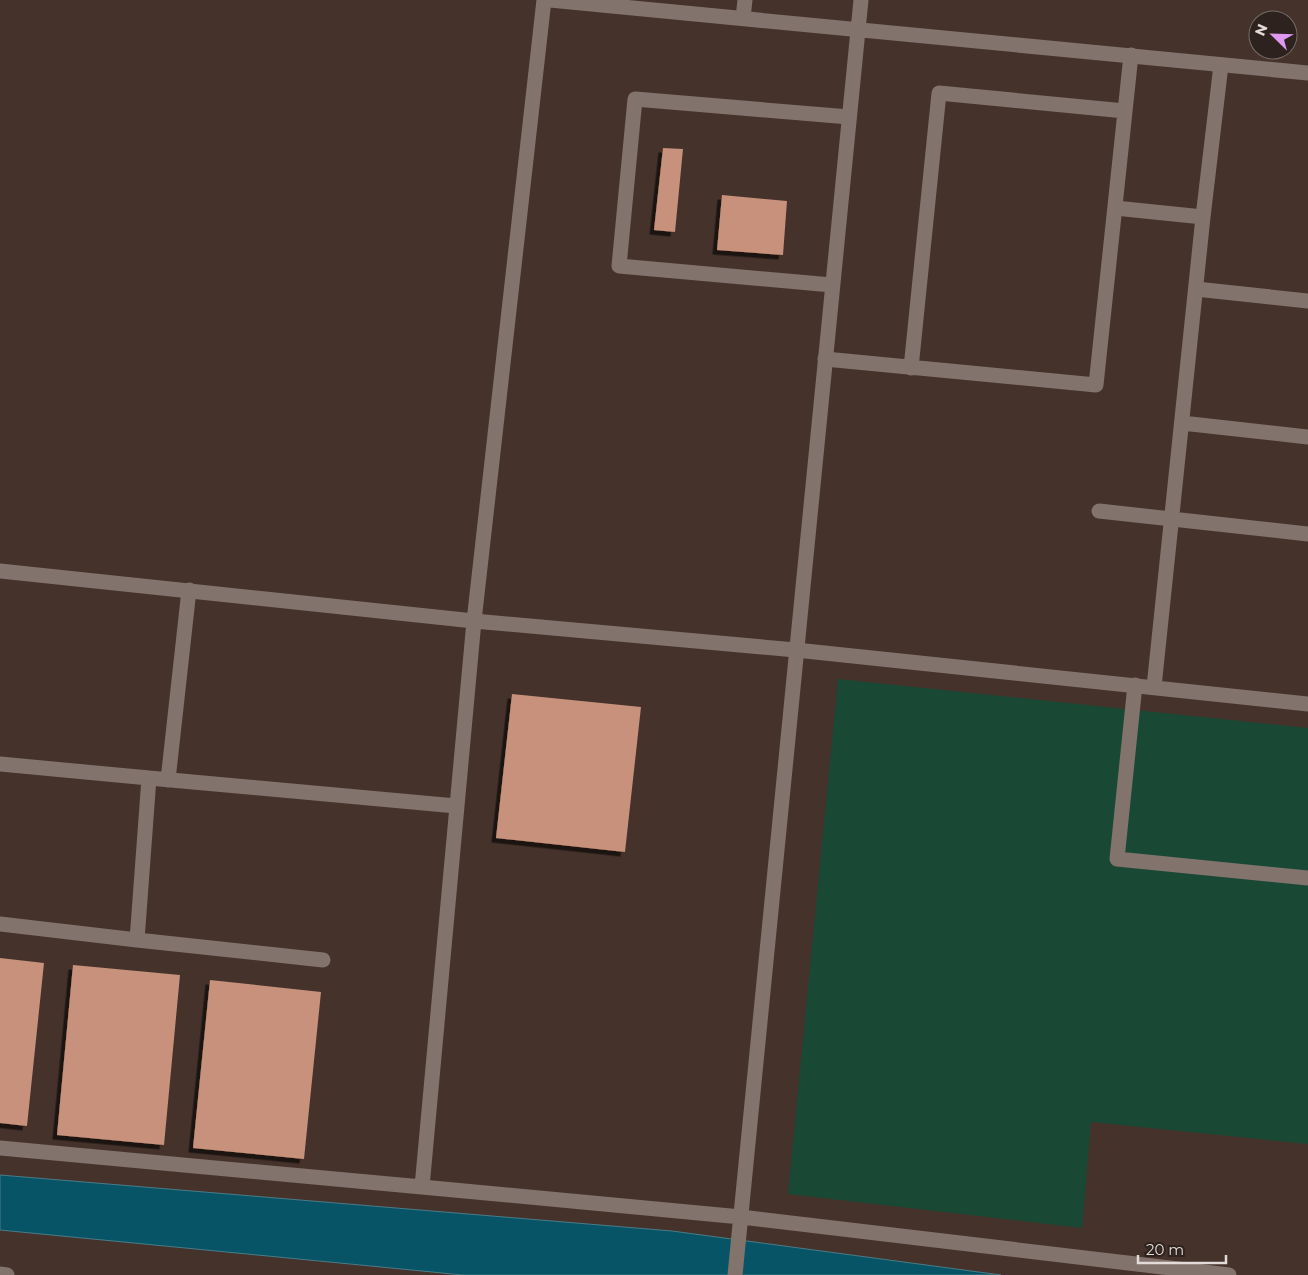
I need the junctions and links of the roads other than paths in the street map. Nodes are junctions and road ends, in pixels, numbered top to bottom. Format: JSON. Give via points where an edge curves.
{"nodes":[{"id":1,"x":544,"y":0,"type":"edge"},
{"id":2,"x":550,"y":0,"type":"edge"},
{"id":3,"x":744,"y":0,"type":"edge"},
{"id":4,"x":861,"y":0,"type":"edge"},
{"id":5,"x":743,"y":18,"type":"junction"},
{"id":6,"x":858,"y":28,"type":"junction"},
{"id":7,"x":1131,"y":55,"type":"junction"},
{"id":8,"x":1221,"y":64,"type":"junction"},
{"id":9,"x":1308,"y":73,"type":"edge"},
{"id":10,"x":1125,"y":111,"type":"junction"},
{"id":11,"x":850,"y":117,"type":"junction"},
{"id":12,"x":1115,"y":208,"type":"junction"},
{"id":13,"x":1203,"y":217,"type":"junction"},
{"id":14,"x":832,"y":285,"type":"junction"},
{"id":15,"x":1196,"y":289,"type":"junction"},
{"id":16,"x":1308,"y":301,"type":"edge"},
{"id":17,"x":825,"y":359,"type":"junction"},
{"id":18,"x":911,"y":368,"type":"junction"},
{"id":19,"x":1182,"y":424,"type":"junction"},
{"id":20,"x":1308,"y":436,"type":"edge"},
{"id":21,"x":1099,"y":511,"type":"dead end"},
{"id":22,"x":1172,"y":519,"type":"junction"},
{"id":23,"x":1308,"y":534,"type":"edge"},
{"id":24,"x":0,"y":572,"type":"edge"},
{"id":25,"x":189,"y":590,"type":"junction"},
{"id":26,"x":474,"y":621,"type":"junction"},
{"id":27,"x":796,"y":650,"type":"junction"},
{"id":28,"x":1135,"y":685,"type":"junction"},
{"id":29,"x":1154,"y":687,"type":"junction"},
{"id":30,"x":1308,"y":704,"type":"edge"},
{"id":31,"x":0,"y":764,"type":"edge"},
{"id":32,"x":149,"y":778,"type":"junction"},
{"id":33,"x":168,"y":780,"type":"junction"},
{"id":34,"x":456,"y":806,"type":"junction"},
{"id":35,"x":1308,"y":878,"type":"edge"},
{"id":36,"x":0,"y":924,"type":"edge"},
{"id":37,"x":137,"y":940,"type":"junction"},
{"id":38,"x":323,"y":960,"type":"dead end"},
{"id":39,"x":0,"y":1148,"type":"edge"},
{"id":40,"x":422,"y":1187,"type":"junction"},
{"id":41,"x":740,"y":1221,"type":"junction"},
{"id":42,"x":0,"y":1274,"type":"edge"},
{"id":43,"x":7,"y":1275,"type":"edge"},
{"id":44,"x":735,"y":1275,"type":"edge"},
{"id":45,"x":1229,"y":1275,"type":"edge"}],
"edges":[{"from":1,"to":26,"type":"street"},
{"from":2,"to":5,"type":"street"},
{"from":3,"to":5,"type":"street"},
{"from":4,"to":6,"type":"street"},
{"from":5,"to":6,"type":"street"},
{"from":6,"to":7,"type":"street"},
{"from":6,"to":11,"type":"street"},
{"from":7,"to":8,"type":"street"},
{"from":7,"to":10,"type":"street"},
{"from":8,"to":9,"type":"street"},
{"from":8,"to":13,"type":"street"},
{"from":10,"to":12,"type":"street"},
{"from":10,"to":18,"type":"street","via":[[940,93]]},
{"from":11,"to":14,"type":"street"},
{"from":11,"to":14,"type":"street","via":[[635,99],[619,266]]},
{"from":12,"to":13,"type":"street"},
{"from":12,"to":18,"type":"street","via":[[1096,385]]},
{"from":13,"to":15,"type":"street"},
{"from":14,"to":17,"type":"street"},
{"from":15,"to":16,"type":"street"},
{"from":15,"to":19,"type":"street"},
{"from":17,"to":18,"type":"street"},
{"from":17,"to":27,"type":"street"},
{"from":19,"to":20,"type":"street"},
{"from":19,"to":22,"type":"street"},
{"from":21,"to":22,"type":"street"},
{"from":22,"to":23,"type":"street"},
{"from":22,"to":29,"type":"street"},
{"from":24,"to":25,"type":"street"},
{"from":25,"to":26,"type":"street"},
{"from":25,"to":33,"type":"street"},
{"from":26,"to":27,"type":"street"},
{"from":26,"to":34,"type":"street"},
{"from":27,"to":28,"type":"street"},
{"from":27,"to":41,"type":"street"},
{"from":28,"to":29,"type":"street"},
{"from":28,"to":35,"type":"street","via":[[1117,859]]},
{"from":29,"to":30,"type":"street"},
{"from":31,"to":32,"type":"street"},
{"from":32,"to":33,"type":"street"},
{"from":32,"to":37,"type":"street"},
{"from":33,"to":34,"type":"street"},
{"from":34,"to":40,"type":"street"},
{"from":36,"to":37,"type":"street"},
{"from":37,"to":38,"type":"street"},
{"from":39,"to":40,"type":"street"},
{"from":40,"to":41,"type":"street"},
{"from":41,"to":44,"type":"street"},
{"from":41,"to":45,"type":"street"},
{"from":42,"to":43,"type":"street"}]}
